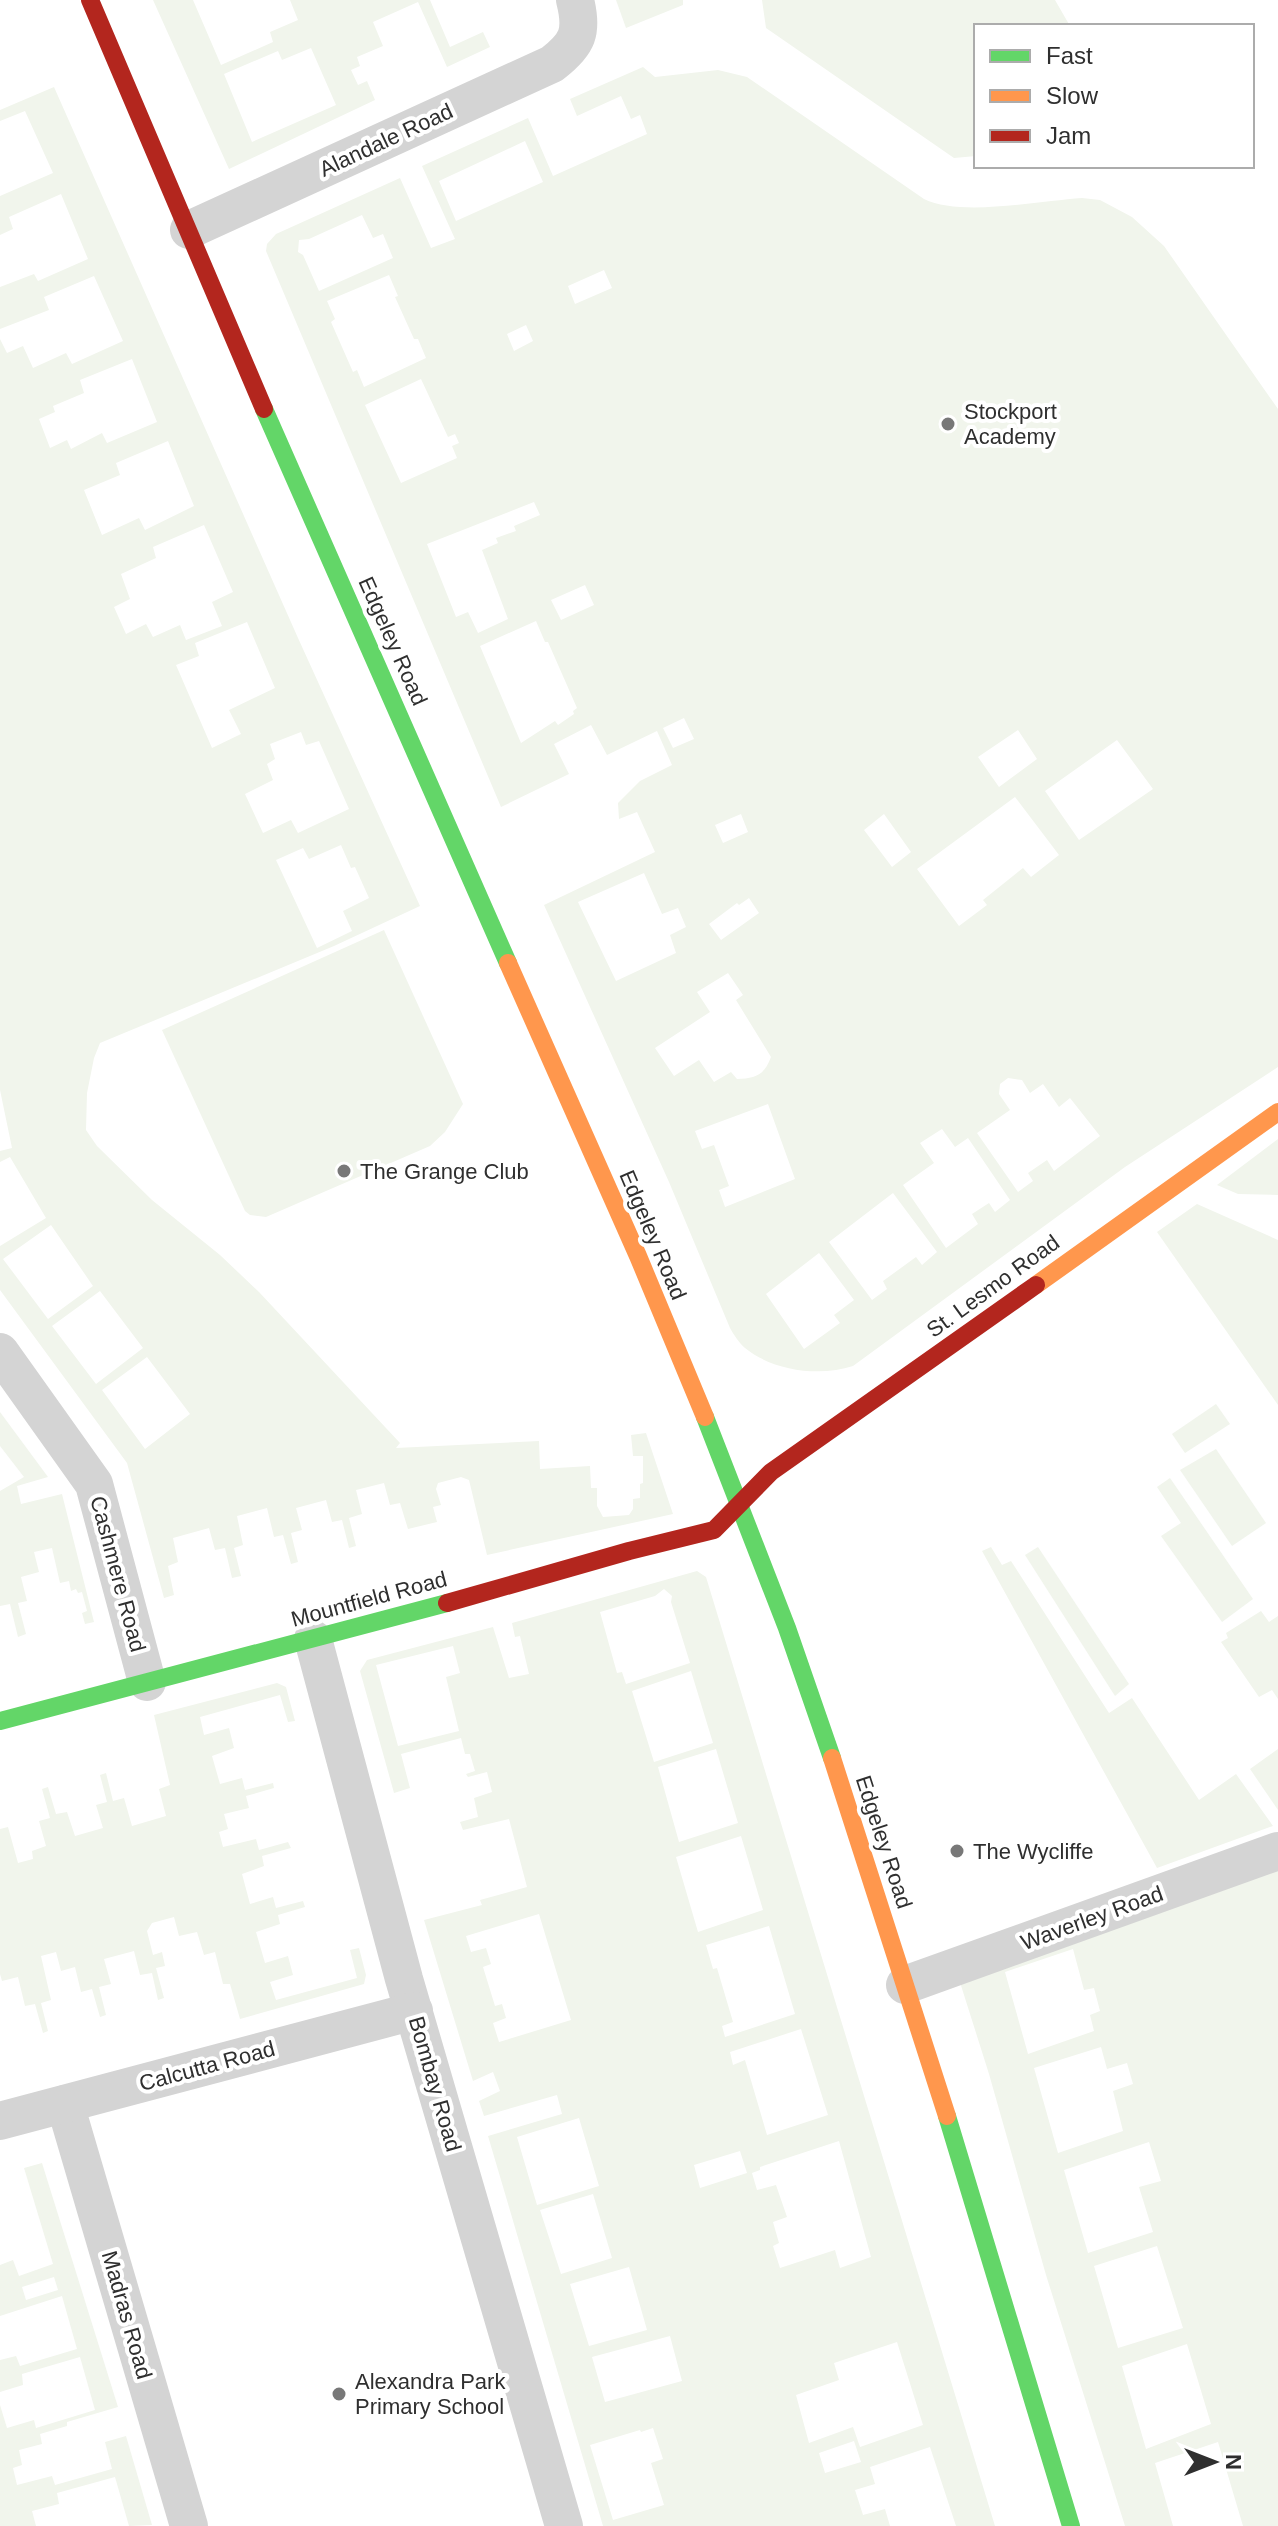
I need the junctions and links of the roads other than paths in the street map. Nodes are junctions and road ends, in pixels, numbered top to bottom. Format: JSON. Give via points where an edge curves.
{"nodes":[{"id":1,"x":90,"y":0,"type":"edge"},
{"id":2,"x":575,"y":0,"type":"edge"},
{"id":3,"x":189,"y":230,"type":"junction"},
{"id":4,"x":1278,"y":1112,"type":"edge"},
{"id":5,"x":0,"y":1352,"type":"edge"},
{"id":6,"x":739,"y":1502,"type":"junction"},
{"id":7,"x":313,"y":1639,"type":"junction"},
{"id":8,"x":147,"y":1682,"type":"junction"},
{"id":9,"x":0,"y":1721,"type":"edge"},
{"id":10,"x":1278,"y":1851,"type":"edge"},
{"id":11,"x":905,"y":1985,"type":"junction"},
{"id":12,"x":414,"y":2011,"type":"junction"},
{"id":13,"x":65,"y":2104,"type":"junction"},
{"id":14,"x":0,"y":2121,"type":"edge"},
{"id":15,"x":189,"y":2526,"type":"edge"},
{"id":16,"x":564,"y":2526,"type":"edge"},
{"id":17,"x":1071,"y":2526,"type":"edge"}],
"edges":[{"from":1,"to":3,"type":"main road","name":"Edgeley Road"},
{"from":2,"to":3,"type":"street","name":"Alandale Road","via":[[580,25],[576,41],[552,64]]},
{"from":3,"to":6,"type":"main road","name":"Edgeley Road"},
{"from":4,"to":6,"type":"main road","name":"St. Lesmo Road","via":[[771,1472]]},
{"from":5,"to":8,"type":"street","name":"Cashmere Road","via":[[94,1484]]},
{"from":6,"to":7,"type":"main road","name":"Mountfield Road","via":[[714,1530]]},
{"from":6,"to":11,"type":"main road","name":"Edgeley Road","via":[[826,1739]]},
{"from":7,"to":8,"type":"main road","name":"Mountfield Road"},
{"from":7,"to":12,"type":"street","name":"Bombay Road"},
{"from":8,"to":9,"type":"main road","name":"Mountfield Road"},
{"from":10,"to":11,"type":"street","name":"Waverley Road"},
{"from":11,"to":17,"type":"main road","name":"Edgeley Road"},
{"from":12,"to":13,"type":"street","name":"Calcutta Road"},
{"from":12,"to":16,"type":"street","name":"Bombay Road"},
{"from":13,"to":14,"type":"street","name":"Calcutta Road"},
{"from":13,"to":15,"type":"street","name":"Madras Road"}]}
